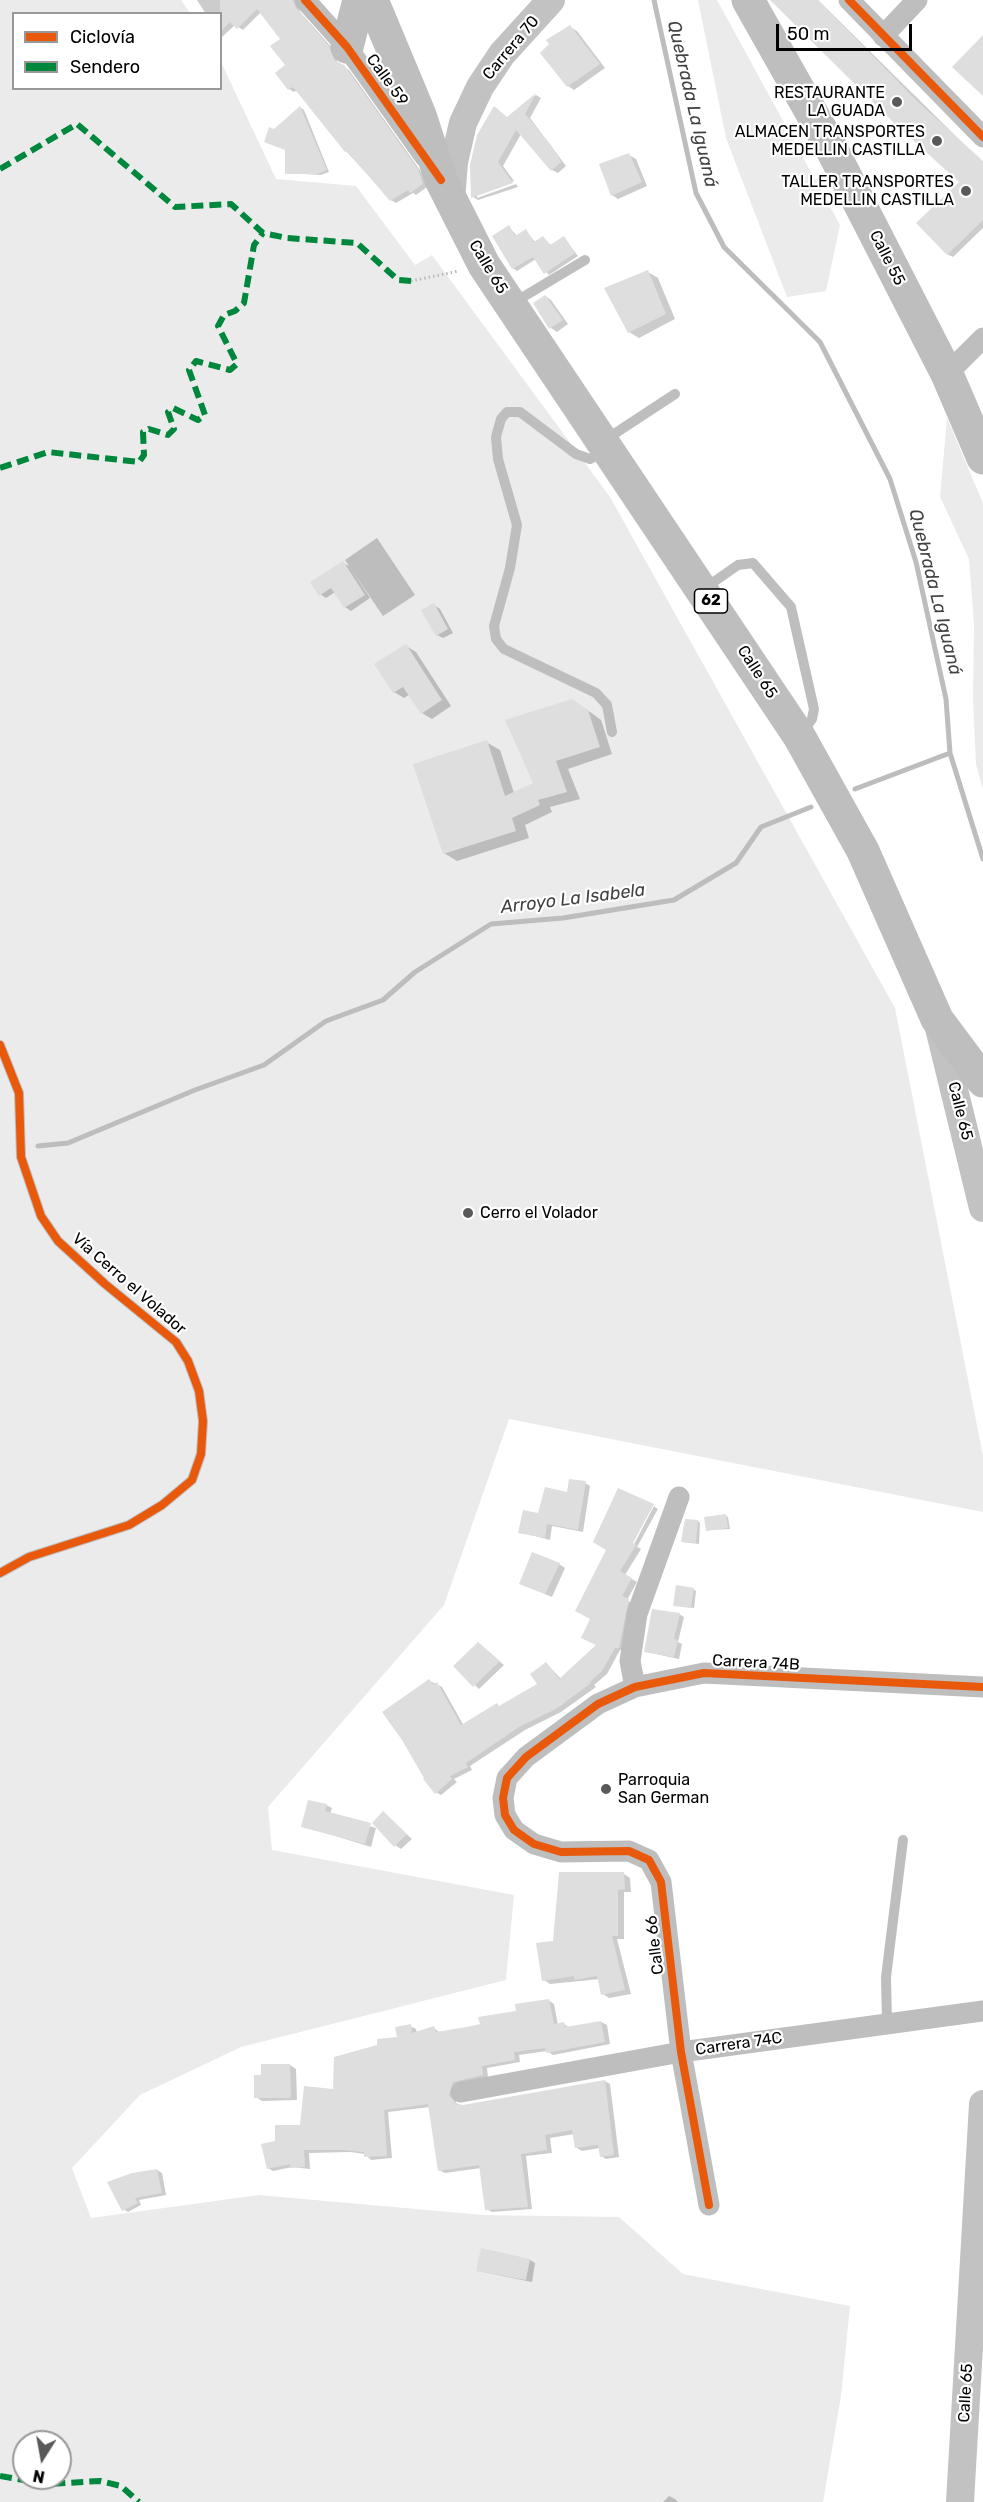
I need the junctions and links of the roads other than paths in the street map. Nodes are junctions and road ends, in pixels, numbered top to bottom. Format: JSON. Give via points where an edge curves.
{"nodes":[{"id":1,"x":305,"y":0,"type":"edge"},
{"id":2,"x":359,"y":0,"type":"edge"},
{"id":3,"x":372,"y":0,"type":"edge"},
{"id":4,"x":551,"y":0,"type":"edge"},
{"id":5,"x":748,"y":0,"type":"edge"},
{"id":6,"x":849,"y":0,"type":"edge"},
{"id":7,"x":917,"y":0,"type":"edge"},
{"id":8,"x":883,"y":36,"type":"junction"},
{"id":9,"x":347,"y":47,"type":"junction"},
{"id":10,"x":983,"y":137,"type":"edge"},
{"id":11,"x":446,"y":190,"type":"junction"},
{"id":12,"x":585,"y":260,"type":"dead end"},
{"id":13,"x":511,"y":304,"type":"junction"},
{"id":14,"x":983,"y":338,"type":"edge"},
{"id":15,"x":947,"y":374,"type":"junction"},
{"id":16,"x":675,"y":394,"type":"dead end"},
{"id":17,"x":607,"y":445,"type":"junction"},
{"id":18,"x":983,"y":458,"type":"edge"},
{"id":19,"x":703,"y":589,"type":"junction"},
{"id":20,"x":612,"y":732,"type":"dead end"},
{"id":21,"x":799,"y":736,"type":"junction"},
{"id":22,"x":937,"y":1019,"type":"junction"},
{"id":23,"x":0,"y":1045,"type":"edge"},
{"id":24,"x":983,"y":1081,"type":"edge"},
{"id":25,"x":983,"y":1208,"type":"edge"},
{"id":26,"x":679,"y":1497,"type":"dead end"},
{"id":27,"x":0,"y":1573,"type":"edge"},
{"id":28,"x":635,"y":1687,"type":"junction"},
{"id":29,"x":983,"y":1687,"type":"edge"},
{"id":30,"x":503,"y":1798,"type":"joint"},
{"id":31,"x":903,"y":1840,"type":"dead end"},
{"id":32,"x":983,"y":2011,"type":"edge"},
{"id":33,"x":887,"y":2024,"type":"junction"},
{"id":34,"x":681,"y":2052,"type":"junction"},
{"id":35,"x":461,"y":2092,"type":"dead end"},
{"id":36,"x":983,"y":2104,"type":"edge"},
{"id":37,"x":709,"y":2205,"type":"dead end"},
{"id":38,"x":978,"y":2284,"type":"edge"},
{"id":39,"x":960,"y":2502,"type":"edge"}],
"edges":[{"from":1,"to":9,"type":"street","name":"Calle 59"},
{"from":2,"to":9,"type":"highway"},
{"from":3,"to":11,"type":"highway","number":"62"},
{"from":4,"to":11,"type":"main road","name":"Carrera 70","via":[[502,54],[480,87],[463,123]]},
{"from":5,"to":15,"type":"highway","name":"Calle 55","via":[[828,142]]},
{"from":6,"to":8,"type":"street"},
{"from":7,"to":8,"type":"street"},
{"from":8,"to":10,"type":"street"},
{"from":9,"to":11,"type":"street","name":"Calle 59"},
{"from":11,"to":13,"type":"highway","name":"Calle 65","number":"62","via":[[484,265]]},
{"from":12,"to":13,"type":"lane"},
{"from":13,"to":17,"type":"highway","name":"Calle 65","number":"62"},
{"from":14,"to":15,"type":"street"},
{"from":15,"to":18,"type":"highway","name":"Calle 55"},
{"from":16,"to":17,"type":"lane"},
{"from":17,"to":19,"type":"highway","name":"Calle 65","number":"62"},
{"from":17,"to":20,"type":"lane","via":[[590,459],[556,442],[520,412],[507,412],[501,419],[496,436],[498,459],[517,525],[494,626],[496,639],[504,650],[596,693],[607,705]]},
{"from":19,"to":21,"type":"highway","name":"Calle 65","number":"62"},
{"from":19,"to":21,"type":"lane","via":[[738,565],[753,562],[791,607],[814,709],[812,719]]},
{"from":21,"to":22,"type":"highway","name":"Calle 65","number":"62","via":[[863,851]]},
{"from":22,"to":24,"type":"highway","number":"62"},
{"from":22,"to":25,"type":"main road","name":"Calle 65"},
{"from":23,"to":27,"type":"lane","name":"Vía Cerro el Volador","via":[[19,1093],[21,1157],[41,1216],[58,1241],[176,1342],[199,1391],[203,1421],[201,1454],[192,1480],[162,1505],[129,1525],[30,1557]]},
{"from":26,"to":28,"type":"street","via":[[637,1614],[630,1661]]},
{"from":28,"to":29,"type":"street","name":"Carrera 74B","via":[[704,1674]]},
{"from":28,"to":30,"type":"street","name":"Carrera 74B","via":[[598,1704],[526,1757],[507,1778]]},
{"from":30,"to":34,"type":"street","name":"Calle 66","via":[[505,1815],[514,1830],[534,1844],[561,1852],[629,1851],[649,1860],[661,1881]]},
{"from":31,"to":33,"type":"lane","via":[[886,1977]]},
{"from":32,"to":33,"type":"street","name":"Carrera 74C"},
{"from":33,"to":34,"type":"street","name":"Carrera 74C"},
{"from":34,"to":35,"type":"street","name":"Carrera 74C"},
{"from":34,"to":37,"type":"street","name":"Calle 66"},
{"from":36,"to":38,"type":"main road","name":"Calle 65"},
{"from":38,"to":39,"type":"main road","name":"Calle 65"}]}
